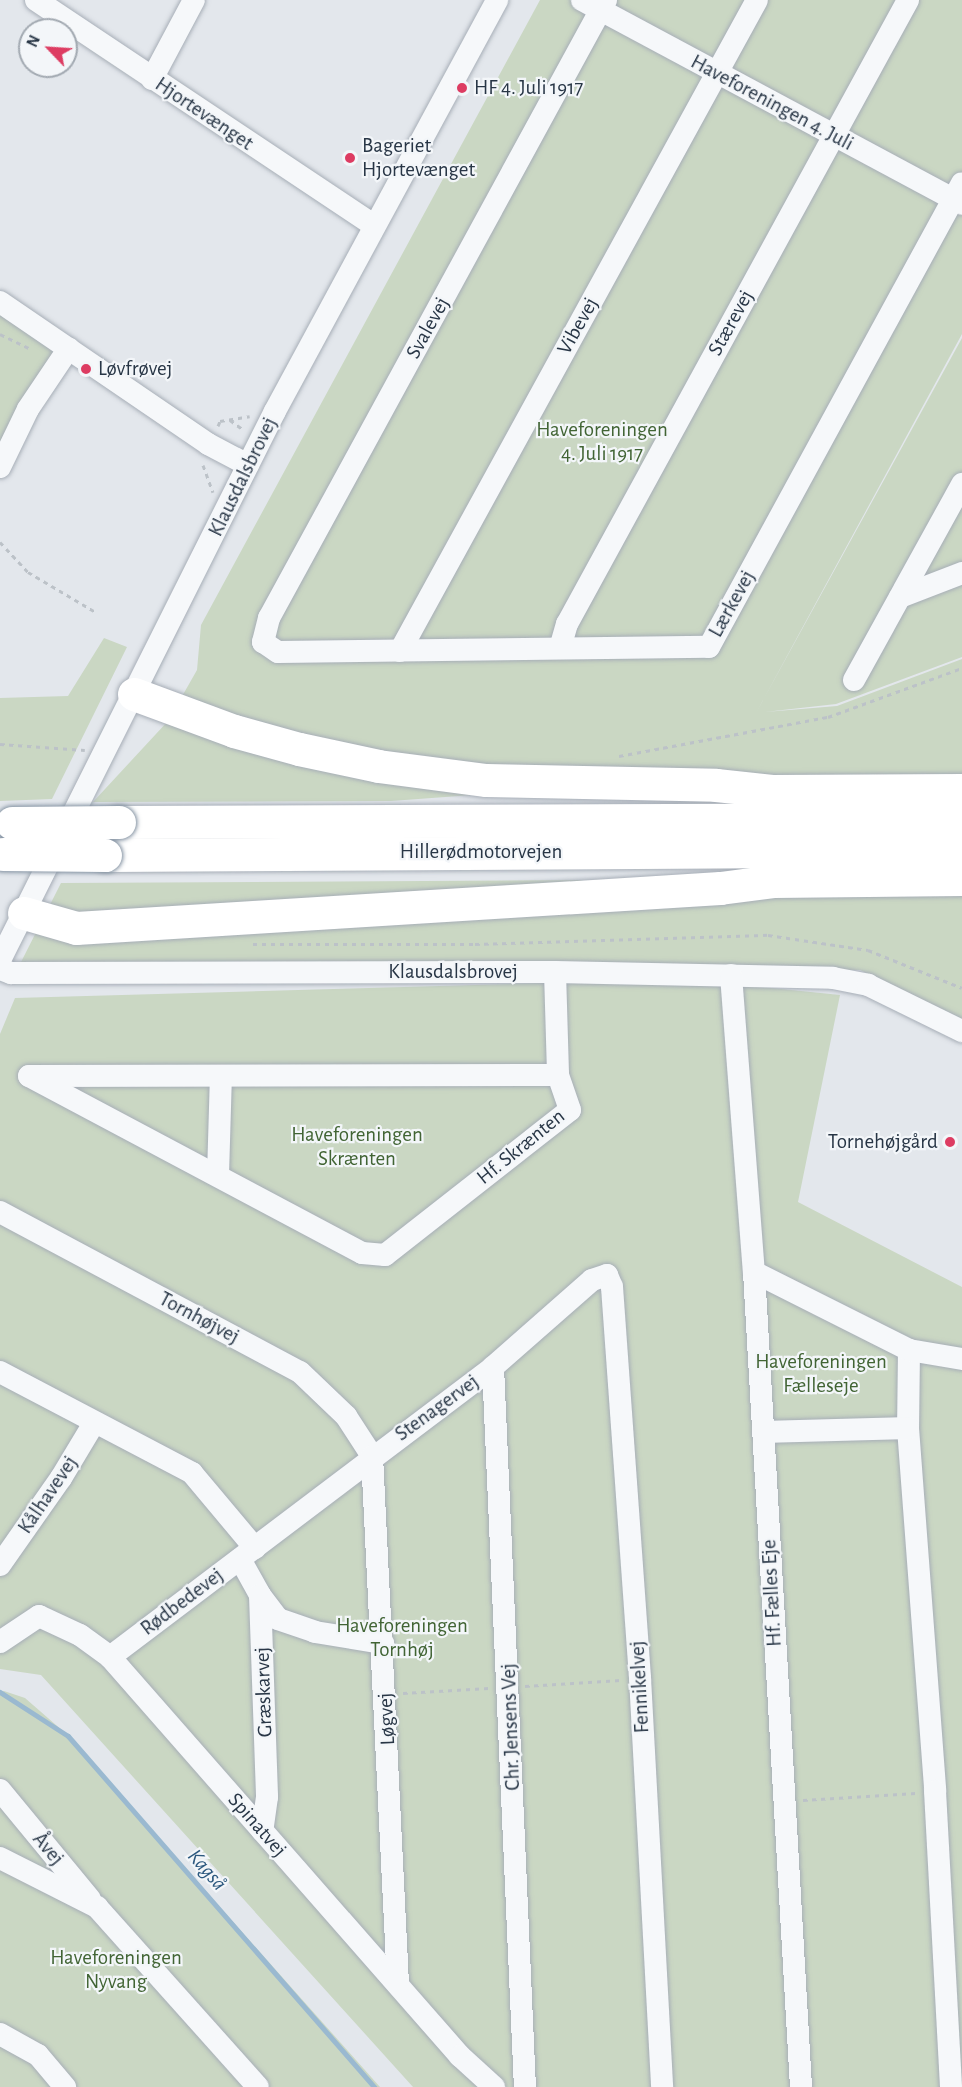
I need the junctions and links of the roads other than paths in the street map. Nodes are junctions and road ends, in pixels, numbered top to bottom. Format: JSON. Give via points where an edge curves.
{"nodes":[{"id":1,"x":36,"y":0,"type":"edge"},
{"id":2,"x":194,"y":0,"type":"edge"},
{"id":3,"x":497,"y":0,"type":"edge"},
{"id":4,"x":757,"y":0,"type":"edge"},
{"id":5,"x":908,"y":0,"type":"edge"},
{"id":6,"x":596,"y":3,"type":"edge"},
{"id":7,"x":716,"y":74,"type":"junction"},
{"id":8,"x":152,"y":79,"type":"junction"},
{"id":9,"x":833,"y":136,"type":"junction"},
{"id":10,"x":959,"y":196,"type":"edge"},
{"id":11,"x":374,"y":225,"type":"junction"},
{"id":12,"x":0,"y":302,"type":"edge"},
{"id":13,"x":69,"y":348,"type":"junction"},
{"id":14,"x":248,"y":465,"type":"junction"},
{"id":15,"x":0,"y":467,"type":"edge"},
{"id":16,"x":962,"y":484,"type":"edge"},
{"id":17,"x":962,"y":573,"type":"edge"},
{"id":18,"x":900,"y":597,"type":"junction"},
{"id":19,"x":560,"y":648,"type":"junction"},
{"id":20,"x":400,"y":651,"type":"junction"},
{"id":21,"x":278,"y":652,"type":"joint"},
{"id":22,"x":854,"y":680,"type":"dead end"},
{"id":23,"x":134,"y":694,"type":"junction"},
{"id":24,"x":962,"y":790,"type":"edge"},
{"id":25,"x":772,"y":791,"type":"junction"},
{"id":26,"x":962,"y":819,"type":"edge"},
{"id":27,"x":466,"y":821,"type":"junction"},
{"id":28,"x":4,"y":838,"type":"edge"},
{"id":29,"x":962,"y":850,"type":"edge"},
{"id":30,"x":402,"y":852,"type":"junction"},
{"id":31,"x":962,"y":879,"type":"edge"},
{"id":32,"x":772,"y":881,"type":"junction"},
{"id":33,"x":24,"y":914,"type":"junction"},
{"id":34,"x":0,"y":960,"type":"edge"},
{"id":35,"x":0,"y":969,"type":"edge"},
{"id":36,"x":555,"y":972,"type":"junction"},
{"id":37,"x":731,"y":975,"type":"junction"},
{"id":38,"x":962,"y":1030,"type":"edge"},
{"id":39,"x":558,"y":1075,"type":"junction"},
{"id":40,"x":221,"y":1076,"type":"junction"},
{"id":41,"x":218,"y":1174,"type":"junction"},
{"id":42,"x":0,"y":1212,"type":"edge"},
{"id":43,"x":754,"y":1272,"type":"junction"},
{"id":44,"x":612,"y":1287,"type":"joint"},
{"id":45,"x":909,"y":1350,"type":"junction"},
{"id":46,"x":962,"y":1359,"type":"edge"},
{"id":47,"x":493,"y":1367,"type":"junction"},
{"id":48,"x":0,"y":1372,"type":"edge"},
{"id":49,"x":94,"y":1423,"type":"junction"},
{"id":50,"x":908,"y":1428,"type":"junction"},
{"id":51,"x":764,"y":1432,"type":"junction"},
{"id":52,"x":372,"y":1456,"type":"junction"},
{"id":53,"x":247,"y":1554,"type":"junction"},
{"id":54,"x":0,"y":1565,"type":"edge"},
{"id":55,"x":260,"y":1595,"type":"junction"},
{"id":56,"x":0,"y":1642,"type":"edge"},
{"id":57,"x":383,"y":1643,"type":"junction"},
{"id":58,"x":110,"y":1657,"type":"junction"},
{"id":59,"x":0,"y":1790,"type":"edge"},
{"id":60,"x":262,"y":1831,"type":"junction"},
{"id":61,"x":0,"y":1858,"type":"edge"},
{"id":62,"x":97,"y":1907,"type":"junction"},
{"id":63,"x":398,"y":1983,"type":"junction"},
{"id":64,"x":0,"y":2034,"type":"edge"},
{"id":65,"x":65,"y":2087,"type":"edge"},
{"id":66,"x":258,"y":2087,"type":"edge"},
{"id":67,"x":494,"y":2087,"type":"edge"},
{"id":68,"x":525,"y":2087,"type":"edge"},
{"id":69,"x":662,"y":2087,"type":"edge"},
{"id":70,"x":801,"y":2087,"type":"edge"},
{"id":71,"x":951,"y":2087,"type":"edge"}],
"edges":[{"from":1,"to":8,"type":"street","name":"Hjortevænget"},
{"from":2,"to":8,"type":"street"},
{"from":3,"to":11,"type":"street","name":"Klausdalsbrovej"},
{"from":4,"to":7,"type":"street","name":"Vibevej"},
{"from":5,"to":9,"type":"street","name":"Stærevej"},
{"from":6,"to":7,"type":"street","name":"Haveforeningen 4. Juli"},
{"from":6,"to":21,"type":"street","name":"Svalevej","via":[[269,618],[263,642]]},
{"from":7,"to":9,"type":"street","name":"Haveforeningen 4. Juli"},
{"from":7,"to":20,"type":"street","name":"Vibevej"},
{"from":8,"to":11,"type":"street","name":"Hjortevænget"},
{"from":9,"to":10,"type":"street","name":"Haveforeningen 4. Juli"},
{"from":9,"to":19,"type":"street","name":"Stærevej","via":[[567,624]]},
{"from":10,"to":19,"type":"street","name":"Lærkevej","via":[[709,647]]},
{"from":11,"to":14,"type":"street","name":"Klausdalsbrovej"},
{"from":12,"to":13,"type":"street"},
{"from":13,"to":14,"type":"street","via":[[208,444]]},
{"from":13,"to":15,"type":"street","via":[[28,409]]},
{"from":14,"to":23,"type":"street","name":"Klausdalsbrovej"},
{"from":16,"to":18,"type":"street"},
{"from":17,"to":18,"type":"street"},
{"from":18,"to":22,"type":"street"},
{"from":19,"to":20,"type":"street","name":"Lærkevej"},
{"from":20,"to":21,"type":"street","name":"Lærkevej"},
{"from":23,"to":25,"type":"highway","via":[[234,732],[378,766],[486,780],[716,785]]},
{"from":23,"to":33,"type":"street","name":"Klausdalsbrovej"},
{"from":24,"to":25,"type":"highway"},
{"from":25,"to":27,"type":"highway","via":[[714,800],[532,803]]},
{"from":26,"to":27,"type":"highway","name":"Hillerødmotorvejen"},
{"from":27,"to":28,"type":"highway","name":"Hillerødmotorvejen","bridge":true,"via":[[119,822]]},
{"from":28,"to":30,"type":"highway","name":"Hillerødmotorvejen","bridge":true,"via":[[105,855]]},
{"from":29,"to":30,"type":"highway","name":"Hillerødmotorvejen"},
{"from":30,"to":32,"type":"highway","via":[[470,870],[723,875]]},
{"from":31,"to":32,"type":"highway"},
{"from":32,"to":33,"type":"highway","via":[[720,888],[76,928]]},
{"from":33,"to":34,"type":"street","name":"Klausdalsbrovej"},
{"from":35,"to":36,"type":"street","name":"Klausdalsbrovej","via":[[11,973]]},
{"from":36,"to":37,"type":"street","name":"Klausdalsbrovej"},
{"from":36,"to":39,"type":"street"},
{"from":37,"to":38,"type":"street","name":"Klausdalsbrovej","via":[[832,978],[868,985]]},
{"from":37,"to":43,"type":"street","name":"Hf. Fælles Eje"},
{"from":39,"to":40,"type":"street","name":"Hf. Skrænten"},
{"from":39,"to":41,"type":"street","name":"Hf. Skrænten","via":[[570,1110],[385,1255],[362,1254]]},
{"from":40,"to":41,"type":"street"},
{"from":40,"to":41,"type":"street","name":"Hf. Skrænten","via":[[29,1076]]},
{"from":42,"to":52,"type":"street","name":"Tornhøjvej","via":[[300,1372],[346,1416]]},
{"from":43,"to":45,"type":"street"},
{"from":43,"to":51,"type":"street","name":"Hf. Fælles Eje"},
{"from":44,"to":47,"type":"street","name":"Stenagervej","via":[[607,1275],[592,1280]]},
{"from":44,"to":69,"type":"street","name":"Fennikelvej","via":[[640,1678]]},
{"from":45,"to":46,"type":"street"},
{"from":45,"to":50,"type":"street"},
{"from":47,"to":52,"type":"street","name":"Stenagervej"},
{"from":47,"to":68,"type":"street","name":"Chr. Jensens Vej"},
{"from":48,"to":49,"type":"street"},
{"from":49,"to":53,"type":"street","via":[[198,1477]]},
{"from":49,"to":54,"type":"street","name":"Kålhavevej"},
{"from":50,"to":51,"type":"street"},
{"from":50,"to":71,"type":"street","via":[[935,1791]]},
{"from":51,"to":70,"type":"street","name":"Hf. Fælles Eje"},
{"from":52,"to":53,"type":"street","name":"Stenagervej"},
{"from":52,"to":57,"type":"street","name":"Løgvej"},
{"from":53,"to":55,"type":"street","name":"Græskarvej"},
{"from":53,"to":58,"type":"street","name":"Rødbedevej"},
{"from":55,"to":57,"type":"street","via":[[278,1619],[315,1632]]},
{"from":55,"to":60,"type":"street","name":"Græskarvej","via":[[267,1797]]},
{"from":56,"to":58,"type":"street","name":"Spinatvej","via":[[39,1616],[80,1635]]},
{"from":57,"to":63,"type":"street","name":"Løgvej"},
{"from":58,"to":60,"type":"street","name":"Spinatvej"},
{"from":59,"to":62,"type":"street","name":"Åvej"},
{"from":60,"to":63,"type":"street","name":"Spinatvej"},
{"from":61,"to":62,"type":"street"},
{"from":62,"to":66,"type":"street","name":"Åvej"},
{"from":63,"to":67,"type":"street","name":"Spinatvej","via":[[460,2056]]},
{"from":64,"to":65,"type":"street","via":[[38,2055]]}]}
